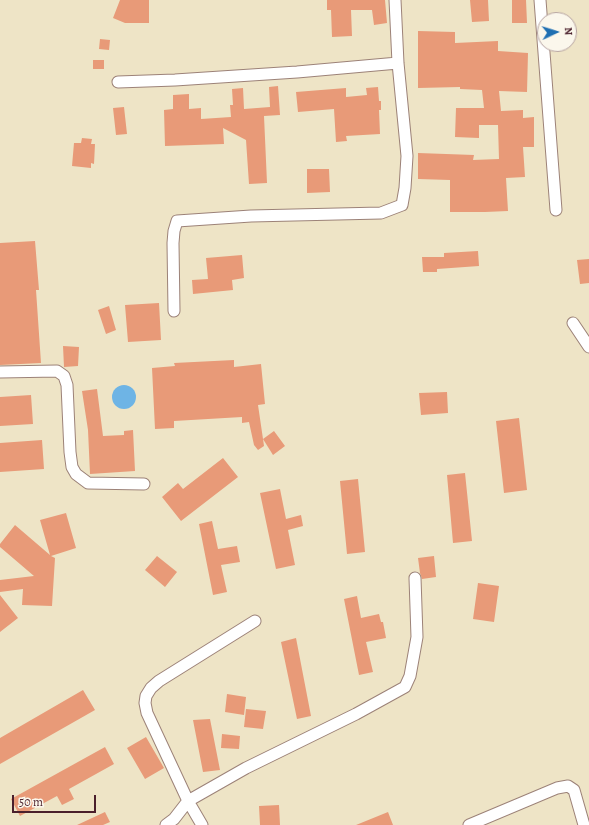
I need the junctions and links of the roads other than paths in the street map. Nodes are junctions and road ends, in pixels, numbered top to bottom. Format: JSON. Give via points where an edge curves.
{"nodes":[{"id":1,"x":395,"y":0,"type":"edge"},
{"id":2,"x":540,"y":0,"type":"edge"},
{"id":3,"x":398,"y":63,"type":"junction"},
{"id":4,"x":118,"y":82,"type":"dead end"},
{"id":5,"x":556,"y":210,"type":"dead end"},
{"id":6,"x":174,"y":311,"type":"dead end"},
{"id":7,"x":573,"y":324,"type":"dead end"},
{"id":8,"x":589,"y":347,"type":"edge"},
{"id":9,"x":0,"y":372,"type":"edge"},
{"id":10,"x":144,"y":484,"type":"dead end"},
{"id":11,"x":415,"y":578,"type":"dead end"},
{"id":12,"x":255,"y":620,"type":"dead end"},
{"id":13,"x":188,"y":801,"type":"junction"},
{"id":14,"x":166,"y":825,"type":"edge"},
{"id":15,"x":202,"y":825,"type":"edge"},
{"id":16,"x":469,"y":825,"type":"edge"},
{"id":17,"x":584,"y":825,"type":"edge"}],
"edges":[{"from":1,"to":3,"type":"street"},
{"from":2,"to":5,"type":"street"},
{"from":3,"to":4,"type":"street","via":[[297,72]]},
{"from":3,"to":6,"type":"street","via":[[406,156],[402,205],[381,213],[251,216],[177,221],[173,243]]},
{"from":7,"to":8,"type":"street"},
{"from":9,"to":10,"type":"street","via":[[57,371],[64,376],[67,385],[70,452],[72,467],[76,474],[88,483]]},
{"from":11,"to":13,"type":"street","via":[[416,636],[410,676],[405,687],[246,768]]},
{"from":12,"to":13,"type":"street","via":[[159,681],[146,696],[148,713]]},
{"from":13,"to":14,"type":"street"},
{"from":13,"to":15,"type":"street"},
{"from":16,"to":17,"type":"street","via":[[557,788],[568,786],[574,790]]}]}
